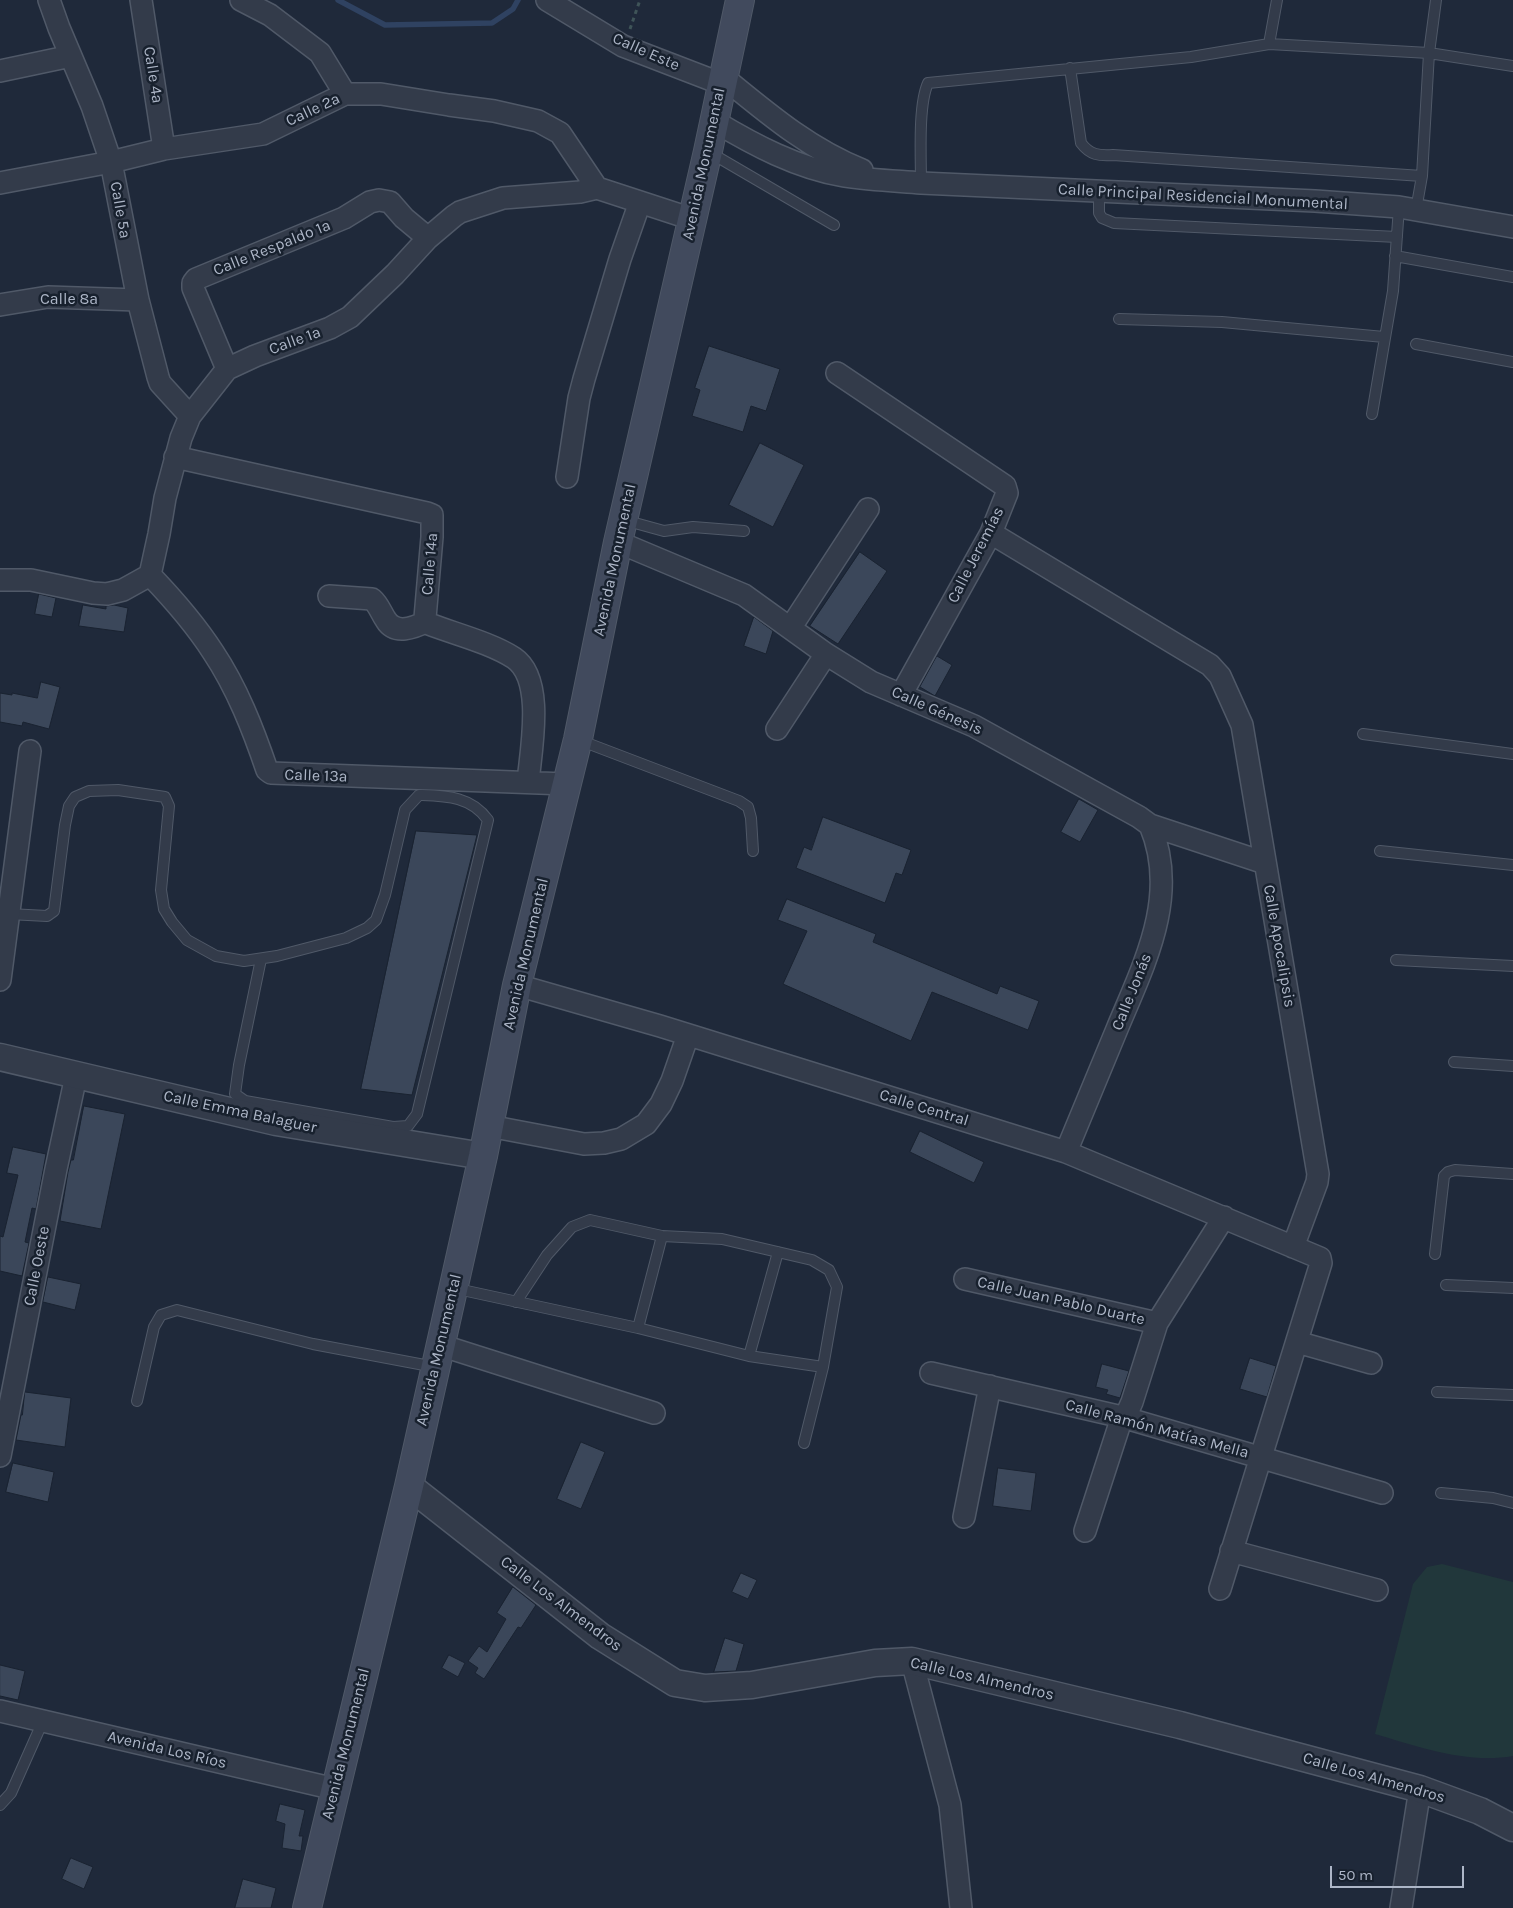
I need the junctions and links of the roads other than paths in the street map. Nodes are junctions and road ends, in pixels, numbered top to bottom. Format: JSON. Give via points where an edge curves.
{"nodes":[{"id":1,"x":49,"y":0,"type":"edge"},
{"id":2,"x":141,"y":0,"type":"edge"},
{"id":3,"x":240,"y":0,"type":"edge"},
{"id":4,"x":547,"y":0,"type":"edge"},
{"id":5,"x":740,"y":0,"type":"edge"},
{"id":6,"x":1276,"y":0,"type":"edge"},
{"id":7,"x":1436,"y":0,"type":"edge"},
{"id":8,"x":1269,"y":44,"type":"junction"},
{"id":9,"x":1429,"y":53,"type":"junction"},
{"id":10,"x":72,"y":56,"type":"junction"},
{"id":11,"x":1513,"y":66,"type":"edge"},
{"id":12,"x":1070,"y":68,"type":"junction"},
{"id":13,"x":0,"y":71,"type":"edge"},
{"id":14,"x":722,"y":81,"type":"junction"},
{"id":15,"x":345,"y":94,"type":"junction"},
{"id":16,"x":714,"y":121,"type":"junction"},
{"id":17,"x":786,"y":128,"type":"junction"},
{"id":18,"x":164,"y":149,"type":"junction"},
{"id":19,"x":708,"y":152,"type":"junction"},
{"id":20,"x":770,"y":152,"type":"junction"},
{"id":21,"x":111,"y":162,"type":"junction"},
{"id":22,"x":1422,"y":176,"type":"junction"},
{"id":23,"x":891,"y":180,"type":"junction"},
{"id":24,"x":0,"y":183,"type":"edge"},
{"id":25,"x":921,"y":183,"type":"junction"},
{"id":26,"x":597,"y":188,"type":"junction"},
{"id":27,"x":1099,"y":192,"type":"junction"},
{"id":28,"x":640,"y":202,"type":"junction"},
{"id":29,"x":1408,"y":208,"type":"junction"},
{"id":30,"x":692,"y":219,"type":"junction"},
{"id":31,"x":834,"y":225,"type":"dead end"},
{"id":32,"x":1513,"y":227,"type":"edge"},
{"id":33,"x":1397,"y":237,"type":"junction"},
{"id":34,"x":428,"y":238,"type":"junction"},
{"id":35,"x":1396,"y":256,"type":"junction"},
{"id":36,"x":1513,"y":277,"type":"edge"},
{"id":37,"x":138,"y":300,"type":"junction"},
{"id":38,"x":0,"y":305,"type":"edge"},
{"id":39,"x":1119,"y":319,"type":"dead end"},
{"id":40,"x":1384,"y":338,"type":"junction"},
{"id":41,"x":1416,"y":344,"type":"dead end"},
{"id":42,"x":1513,"y":362,"type":"edge"},
{"id":43,"x":227,"y":369,"type":"junction"},
{"id":44,"x":837,"y":373,"type":"dead end"},
{"id":45,"x":1372,"y":414,"type":"dead end"},
{"id":46,"x":190,"y":416,"type":"junction"},
{"id":47,"x":175,"y":458,"type":"junction"},
{"id":48,"x":568,"y":477,"type":"dead end"},
{"id":49,"x":868,"y":509,"type":"dead end"},
{"id":50,"x":620,"y":531,"type":"junction"},
{"id":51,"x":744,"y":531,"type":"dead end"},
{"id":52,"x":991,"y":533,"type":"junction"},
{"id":53,"x":150,"y":575,"type":"junction"},
{"id":54,"x":0,"y":580,"type":"edge"},
{"id":55,"x":329,"y":596,"type":"dead end"},
{"id":56,"x":427,"y":621,"type":"junction"},
{"id":57,"x":791,"y":627,"type":"junction"},
{"id":58,"x":826,"y":654,"type":"junction"},
{"id":59,"x":901,"y":694,"type":"junction"},
{"id":60,"x":777,"y":729,"type":"dead end"},
{"id":61,"x":1362,"y":734,"type":"dead end"},
{"id":62,"x":578,"y":739,"type":"junction"},
{"id":63,"x":30,"y":751,"type":"dead end"},
{"id":64,"x":1513,"y":754,"type":"edge"},
{"id":65,"x":528,"y":782,"type":"junction"},
{"id":66,"x":566,"y":784,"type":"junction"},
{"id":67,"x":1150,"y":825,"type":"junction"},
{"id":68,"x":753,"y":851,"type":"dead end"},
{"id":69,"x":1380,"y":851,"type":"dead end"},
{"id":70,"x":1265,"y":863,"type":"junction"},
{"id":71,"x":1513,"y":865,"type":"edge"},
{"id":72,"x":9,"y":914,"type":"junction"},
{"id":73,"x":261,"y":959,"type":"junction"},
{"id":74,"x":1396,"y":960,"type":"dead end"},
{"id":75,"x":1513,"y":966,"type":"edge"},
{"id":76,"x":0,"y":980,"type":"edge"},
{"id":77,"x":517,"y":985,"type":"junction"},
{"id":78,"x":688,"y":1035,"type":"junction"},
{"id":79,"x":0,"y":1057,"type":"edge"},
{"id":80,"x":1454,"y":1062,"type":"dead end"},
{"id":81,"x":1513,"y":1066,"type":"edge"},
{"id":82,"x":76,"y":1076,"type":"junction"},
{"id":83,"x":489,"y":1126,"type":"junction"},
{"id":84,"x":1066,"y":1152,"type":"junction"},
{"id":85,"x":483,"y":1156,"type":"junction"},
{"id":86,"x":1513,"y":1174,"type":"edge"},
{"id":87,"x":1224,"y":1217,"type":"junction"},
{"id":88,"x":662,"y":1236,"type":"junction"},
{"id":89,"x":1293,"y":1247,"type":"junction"},
{"id":90,"x":778,"y":1252,"type":"junction"},
{"id":91,"x":1435,"y":1254,"type":"dead end"},
{"id":92,"x":966,"y":1279,"type":"dead end"},
{"id":93,"x":1446,"y":1285,"type":"dead end"},
{"id":94,"x":453,"y":1288,"type":"junction"},
{"id":95,"x":1513,"y":1288,"type":"edge"},
{"id":96,"x":516,"y":1302,"type":"junction"},
{"id":97,"x":1157,"y":1322,"type":"junction"},
{"id":98,"x":638,"y":1328,"type":"junction"},
{"id":99,"x":1297,"y":1342,"type":"junction"},
{"id":100,"x":438,"y":1356,"type":"junction"},
{"id":101,"x":749,"y":1356,"type":"junction"},
{"id":102,"x":1371,"y":1363,"type":"dead end"},
{"id":103,"x":823,"y":1368,"type":"junction"},
{"id":104,"x":931,"y":1373,"type":"dead end"},
{"id":105,"x":990,"y":1386,"type":"junction"},
{"id":106,"x":1437,"y":1392,"type":"dead end"},
{"id":107,"x":1513,"y":1395,"type":"edge"},
{"id":108,"x":137,"y":1401,"type":"dead end"},
{"id":109,"x":654,"y":1413,"type":"dead end"},
{"id":110,"x":1122,"y":1417,"type":"junction"},
{"id":111,"x":804,"y":1443,"type":"dead end"},
{"id":112,"x":0,"y":1456,"type":"edge"},
{"id":113,"x":1260,"y":1458,"type":"junction"},
{"id":114,"x":408,"y":1486,"type":"junction"},
{"id":115,"x":1382,"y":1493,"type":"dead end"},
{"id":116,"x":1441,"y":1493,"type":"dead end"},
{"id":117,"x":1513,"y":1503,"type":"edge"},
{"id":118,"x":964,"y":1517,"type":"dead end"},
{"id":119,"x":1084,"y":1531,"type":"dead end"},
{"id":120,"x":1231,"y":1551,"type":"junction"},
{"id":121,"x":1220,"y":1589,"type":"dead end"},
{"id":122,"x":1377,"y":1590,"type":"dead end"},
{"id":123,"x":912,"y":1661,"type":"junction"},
{"id":124,"x":0,"y":1711,"type":"edge"},
{"id":125,"x":44,"y":1721,"type":"junction"},
{"id":126,"x":335,"y":1789,"type":"junction"},
{"id":127,"x":1420,"y":1789,"type":"junction"},
{"id":128,"x":0,"y":1805,"type":"edge"},
{"id":129,"x":1513,"y":1828,"type":"edge"},
{"id":130,"x":307,"y":1908,"type":"edge"},
{"id":131,"x":961,"y":1908,"type":"edge"},
{"id":132,"x":1401,"y":1908,"type":"edge"}],
"edges":[{"from":1,"to":10,"type":"street","name":"Calle 5a"},
{"from":2,"to":18,"type":"street","name":"Calle 4a"},
{"from":3,"to":15,"type":"street","via":[[270,15],[320,53]]},
{"from":4,"to":14,"type":"street","name":"Calle Este","via":[[623,46]]},
{"from":5,"to":14,"type":"main road","name":"Avenida Monumental"},
{"from":6,"to":8,"type":"lane"},
{"from":7,"to":9,"type":"lane"},
{"from":8,"to":9,"type":"lane"},
{"from":8,"to":12,"type":"lane","via":[[1190,57]]},
{"from":9,"to":11,"type":"lane"},
{"from":9,"to":22,"type":"lane"},
{"from":10,"to":13,"type":"street"},
{"from":10,"to":21,"type":"street","name":"Calle 5a"},
{"from":12,"to":22,"type":"lane","via":[[1081,143],[1097,156]]},
{"from":12,"to":25,"type":"lane","via":[[928,83],[922,105]]},
{"from":14,"to":16,"type":"main road","name":"Avenida Monumental"},
{"from":14,"to":17,"type":"street","name":"Calle Principal Residencial Monumental"},
{"from":15,"to":18,"type":"street","name":"Calle 2a","via":[[263,134]]},
{"from":15,"to":26,"type":"street","name":"Calle 2a","via":[[381,94],[494,110],[538,121],[560,133]]},
{"from":16,"to":19,"type":"main road","name":"Avenida Monumental"},
{"from":16,"to":20,"type":"street","name":"Calle Principal Residencial Monumental"},
{"from":17,"to":20,"type":"street"},
{"from":17,"to":23,"type":"street","name":"Calle Principal Residencial Monumental","via":[[820,151]]},
{"from":18,"to":21,"type":"street","name":"Calle 2a"},
{"from":19,"to":30,"type":"main road","name":"Avenida Monumental"},
{"from":19,"to":31,"type":"lane"},
{"from":20,"to":23,"type":"street","name":"Calle Principal Residencial Monumental","via":[[843,176]]},
{"from":21,"to":24,"type":"street","name":"Calle 2a"},
{"from":21,"to":37,"type":"street","name":"Calle 5a"},
{"from":22,"to":29,"type":"lane"},
{"from":23,"to":25,"type":"street","name":"Calle Principal Residencial Monumental"},
{"from":25,"to":27,"type":"street","name":"Calle Principal Residencial Monumental"},
{"from":26,"to":28,"type":"street","name":"Calle 1a"},
{"from":26,"to":34,"type":"street","name":"Calle 1a","via":[[503,198],[460,212]]},
{"from":27,"to":29,"type":"street","name":"Calle Principal Residencial Monumental"},
{"from":27,"to":33,"type":"lane","via":[[1099,213],[1114,223]]},
{"from":28,"to":30,"type":"street","name":"Calle 1a"},
{"from":28,"to":48,"type":"street","via":[[579,398]]},
{"from":29,"to":32,"type":"street","name":"Calle Principal Residencial Monumental"},
{"from":29,"to":33,"type":"lane"},
{"from":30,"to":50,"type":"main road","name":"Avenida Monumental"},
{"from":33,"to":35,"type":"lane"},
{"from":34,"to":43,"type":"street","name":"Calle 1a","via":[[350,317]]},
{"from":34,"to":43,"type":"street","name":"Calle Respaldo 1a","via":[[390,202],[379,200],[344,218],[196,279],[193,288]]},
{"from":35,"to":36,"type":"lane"},
{"from":35,"to":40,"type":"lane"},
{"from":37,"to":38,"type":"street","name":"Calle 8a","via":[[65,297]]},
{"from":37,"to":46,"type":"street","name":"Calle 5a","via":[[160,383]]},
{"from":39,"to":40,"type":"lane","via":[[1222,322]]},
{"from":40,"to":45,"type":"lane"},
{"from":41,"to":42,"type":"lane"},
{"from":43,"to":46,"type":"street","name":"Calle 1a"},
{"from":44,"to":52,"type":"street","name":"Calle Jeremías","via":[[1005,486],[1006,493]]},
{"from":46,"to":47,"type":"street","name":"Calle 1a"},
{"from":47,"to":53,"type":"street","name":"Calle 1a"},
{"from":47,"to":56,"type":"street","name":"Calle 14a","via":[[432,515]]},
{"from":49,"to":57,"type":"street"},
{"from":50,"to":51,"type":"lane","via":[[693,527]]},
{"from":50,"to":57,"type":"street","name":"Calle Génesis","via":[[744,595]]},
{"from":50,"to":62,"type":"main road","name":"Avenida Monumental"},
{"from":52,"to":59,"type":"street","name":"Calle Jeremías"},
{"from":52,"to":70,"type":"street","name":"Calle Apocalipsis","via":[[1196,656],[1220,676],[1242,725]]},
{"from":53,"to":54,"type":"street","via":[[123,590],[107,594],[30,580]]},
{"from":53,"to":65,"type":"street","name":"Calle 13a","via":[[181,608],[214,653],[242,704],[267,770],[271,773]]},
{"from":55,"to":56,"type":"street","via":[[372,599],[386,622],[400,629]]},
{"from":56,"to":65,"type":"street","via":[[515,659],[526,671],[534,701]]},
{"from":57,"to":58,"type":"street","name":"Calle Génesis"},
{"from":58,"to":59,"type":"street","name":"Calle Génesis","via":[[871,682]]},
{"from":58,"to":60,"type":"street"},
{"from":59,"to":67,"type":"street","name":"Calle Génesis","via":[[974,726]]},
{"from":61,"to":64,"type":"lane"},
{"from":62,"to":66,"type":"main road","name":"Avenida Monumental"},
{"from":62,"to":68,"type":"lane","via":[[739,801],[748,807]]},
{"from":63,"to":72,"type":"street"},
{"from":65,"to":66,"type":"street","name":"Calle 13a"},
{"from":66,"to":77,"type":"main road","name":"Avenida Monumental"},
{"from":67,"to":70,"type":"street","name":"Calle Génesis"},
{"from":67,"to":84,"type":"street","name":"Calle Jonás","via":[[1158,844],[1161,872],[1156,928],[1135,987]]},
{"from":69,"to":71,"type":"lane"},
{"from":70,"to":89,"type":"street","name":"Calle Apocalipsis","via":[[1318,1174]]},
{"from":72,"to":73,"type":"lane","via":[[47,916],[54,911],[65,825],[69,806],[76,797],[89,791],[118,790],[165,797],[169,806],[161,890],[164,909],[187,940],[216,956],[244,961]]},
{"from":72,"to":76,"type":"street"},
{"from":73,"to":73,"type":"lane","via":[[235,1094],[245,1101],[393,1128],[408,1126],[416,1114],[488,820],[480,809],[451,796],[419,795],[405,810],[376,920],[346,938]]},
{"from":74,"to":75,"type":"lane"},
{"from":77,"to":78,"type":"street","name":"Calle Central"},
{"from":77,"to":83,"type":"main road","name":"Avenida Monumental"},
{"from":78,"to":83,"type":"street","via":[[661,1104],[646,1124],[620,1138],[584,1144]]},
{"from":78,"to":84,"type":"street","name":"Calle Central"},
{"from":79,"to":82,"type":"street","name":"Calle Emma Balaguer"},
{"from":80,"to":81,"type":"lane"},
{"from":82,"to":85,"type":"street","name":"Calle Emma Balaguer","via":[[276,1122]]},
{"from":82,"to":112,"type":"street","name":"Calle Oeste"},
{"from":83,"to":85,"type":"main road","name":"Avenida Monumental"},
{"from":84,"to":87,"type":"street","name":"Calle Central"},
{"from":85,"to":94,"type":"main road","name":"Avenida Monumental"},
{"from":86,"to":91,"type":"lane","via":[[1455,1170],[1444,1176]]},
{"from":87,"to":89,"type":"street","name":"Calle Central"},
{"from":87,"to":97,"type":"street"},
{"from":88,"to":90,"type":"lane","via":[[722,1239]]},
{"from":88,"to":96,"type":"lane","via":[[590,1220],[572,1227],[547,1255]]},
{"from":88,"to":98,"type":"lane"},
{"from":89,"to":99,"type":"street","name":"Calle Central","via":[[1320,1258],[1321,1263]]},
{"from":90,"to":101,"type":"lane"},
{"from":90,"to":103,"type":"lane","via":[[812,1260],[830,1270],[837,1288]]},
{"from":92,"to":97,"type":"street","name":"Calle Juan Pablo Duarte"},
{"from":93,"to":95,"type":"lane"},
{"from":94,"to":96,"type":"lane"},
{"from":94,"to":100,"type":"main road","name":"Avenida Monumental"},
{"from":96,"to":98,"type":"lane"},
{"from":97,"to":110,"type":"street","via":[[1132,1402]]},
{"from":98,"to":101,"type":"lane"},
{"from":99,"to":102,"type":"street"},
{"from":99,"to":113,"type":"street"},
{"from":100,"to":108,"type":"lane","via":[[312,1344],[177,1310],[161,1315],[154,1327]]},
{"from":100,"to":109,"type":"street"},
{"from":100,"to":114,"type":"main road","name":"Avenida Monumental"},
{"from":101,"to":103,"type":"lane"},
{"from":103,"to":111,"type":"lane"},
{"from":104,"to":105,"type":"street","name":"Calle Ramón Matías Mella"},
{"from":105,"to":110,"type":"street","name":"Calle Ramón Matías Mella"},
{"from":105,"to":118,"type":"street"},
{"from":106,"to":107,"type":"lane"},
{"from":110,"to":113,"type":"street","name":"Calle Ramón Matías Mella"},
{"from":110,"to":119,"type":"street"},
{"from":113,"to":115,"type":"street","name":"Calle Ramón Matías Mella"},
{"from":113,"to":120,"type":"street"},
{"from":114,"to":123,"type":"street","name":"Calle Los Almendros","via":[[600,1636],[675,1683],[705,1688],[752,1685],[875,1663]]},
{"from":114,"to":126,"type":"main road","name":"Avenida Monumental"},
{"from":116,"to":117,"type":"lane"},
{"from":120,"to":121,"type":"street"},
{"from":120,"to":122,"type":"street"},
{"from":123,"to":127,"type":"street","name":"Calle Los Almendros","via":[[1180,1725]]},
{"from":123,"to":131,"type":"street","via":[[950,1805]]},
{"from":124,"to":125,"type":"street","name":"Avenida Los Ríos"},
{"from":125,"to":126,"type":"street","name":"Avenida Los Ríos"},
{"from":125,"to":128,"type":"lane","via":[[11,1793]]},
{"from":126,"to":130,"type":"main road","name":"Avenida Monumental"},
{"from":127,"to":129,"type":"street","name":"Calle Los Almendros","via":[[1480,1811]]},
{"from":127,"to":132,"type":"street"}]}
